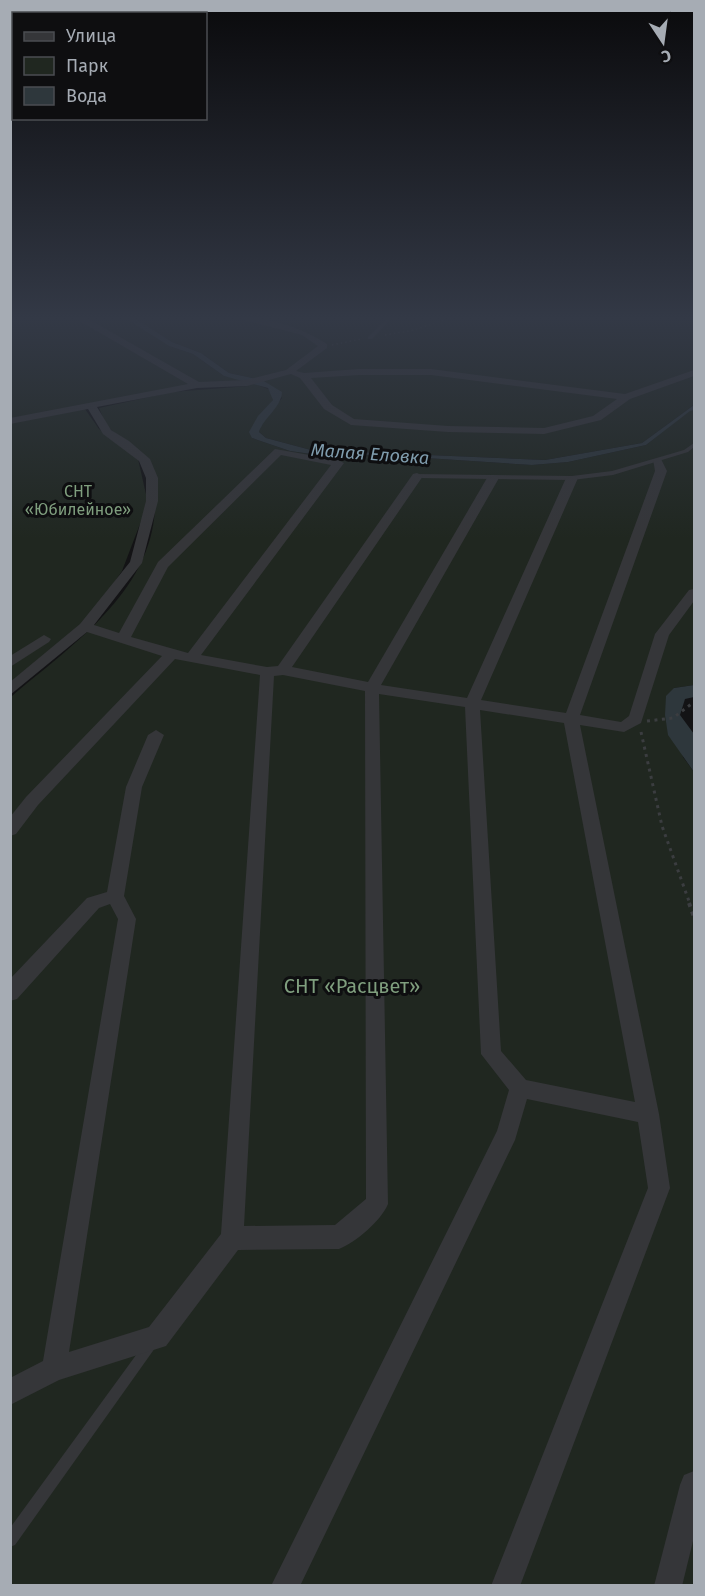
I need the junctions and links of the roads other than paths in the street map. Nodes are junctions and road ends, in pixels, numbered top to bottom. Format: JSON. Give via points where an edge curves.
{"nodes":[{"id":1,"x":169,"y":390,"type":"edge"},
{"id":2,"x":315,"y":390,"type":"edge"},
{"id":3,"x":575,"y":390,"type":"edge"},
{"id":4,"x":644,"y":390,"type":"edge"},
{"id":5,"x":626,"y":397,"type":"junction"},
{"id":6,"x":91,"y":406,"type":"junction"},
{"id":7,"x":10,"y":421,"type":"edge"},
{"id":8,"x":694,"y":445,"type":"edge"},
{"id":9,"x":657,"y":461,"type":"junction"},
{"id":10,"x":417,"y":476,"type":"joint"},
{"id":11,"x":493,"y":478,"type":"junction"},
{"id":12,"x":572,"y":478,"type":"junction"},
{"id":13,"x":694,"y":592,"type":"edge"},
{"id":14,"x":85,"y":627,"type":"junction"},
{"id":15,"x":124,"y":638,"type":"junction"},
{"id":16,"x":44,"y":639,"type":"dead end"},
{"id":17,"x":172,"y":654,"type":"junction"},
{"id":18,"x":193,"y":656,"type":"junction"},
{"id":19,"x":10,"y":663,"type":"edge"},
{"id":20,"x":275,"y":671,"type":"junction"},
{"id":21,"x":372,"y":688,"type":"junction"},
{"id":22,"x":10,"y":690,"type":"edge"},
{"id":23,"x":472,"y":704,"type":"junction"},
{"id":24,"x":571,"y":720,"type":"junction"},
{"id":25,"x":156,"y":735,"type":"dead end"},
{"id":26,"x":10,"y":830,"type":"edge"},
{"id":27,"x":115,"y":896,"type":"junction"},
{"id":28,"x":10,"y":993,"type":"edge"},
{"id":29,"x":520,"y":1088,"type":"junction"},
{"id":30,"x":648,"y":1114,"type":"junction"},
{"id":31,"x":232,"y":1238,"type":"junction"},
{"id":32,"x":157,"y":1336,"type":"junction"},
{"id":33,"x":54,"y":1369,"type":"junction"},
{"id":34,"x":10,"y":1392,"type":"edge"},
{"id":35,"x":694,"y":1485,"type":"edge"},
{"id":36,"x":10,"y":1540,"type":"edge"},
{"id":37,"x":285,"y":1586,"type":"edge"},
{"id":38,"x":505,"y":1586,"type":"edge"},
{"id":39,"x":668,"y":1586,"type":"edge"}],
"edges":[{"from":1,"to":6,"type":"street"},
{"from":2,"to":5,"type":"street","via":[[328,407],[351,422],[448,429],[544,431],[597,418]]},
{"from":3,"to":5,"type":"street"},
{"from":4,"to":5,"type":"street"},
{"from":6,"to":7,"type":"street"},
{"from":6,"to":14,"type":"street","via":[[106,432],[144,459],[152,478],[152,501],[136,563]]},
{"from":8,"to":9,"type":"lane"},
{"from":9,"to":12,"type":"lane","via":[[613,473]]},
{"from":9,"to":24,"type":"street","via":[[661,471]]},
{"from":10,"to":11,"type":"lane"},
{"from":10,"to":20,"type":"street"},
{"from":11,"to":12,"type":"lane"},
{"from":11,"to":21,"type":"street"},
{"from":12,"to":23,"type":"street"},
{"from":13,"to":24,"type":"street","via":[[662,634],[636,719],[624,728]]},
{"from":14,"to":15,"type":"street"},
{"from":14,"to":22,"type":"street"},
{"from":15,"to":17,"type":"street"},
{"from":15,"to":18,"type":"street","via":[[163,565],[279,451],[338,463]]},
{"from":16,"to":19,"type":"street"},
{"from":17,"to":18,"type":"street"},
{"from":17,"to":26,"type":"street","via":[[32,801]]},
{"from":18,"to":20,"type":"street"},
{"from":20,"to":21,"type":"street"},
{"from":20,"to":31,"type":"street"},
{"from":21,"to":23,"type":"street"},
{"from":21,"to":31,"type":"street","via":[[377,1204],[339,1237]]},
{"from":23,"to":24,"type":"street"},
{"from":23,"to":29,"type":"street","via":[[491,1054]]},
{"from":24,"to":30,"type":"street"},
{"from":25,"to":27,"type":"street","via":[[134,787]]},
{"from":27,"to":28,"type":"street","via":[[93,903]]},
{"from":27,"to":33,"type":"street","via":[[126,919]]},
{"from":29,"to":30,"type":"street"},
{"from":29,"to":37,"type":"street","via":[[507,1133]]},
{"from":30,"to":38,"type":"street","via":[[659,1188]]},
{"from":31,"to":32,"type":"street"},
{"from":32,"to":33,"type":"street"},
{"from":32,"to":36,"type":"lane"},
{"from":33,"to":34,"type":"street"},
{"from":35,"to":39,"type":"street"}]}
